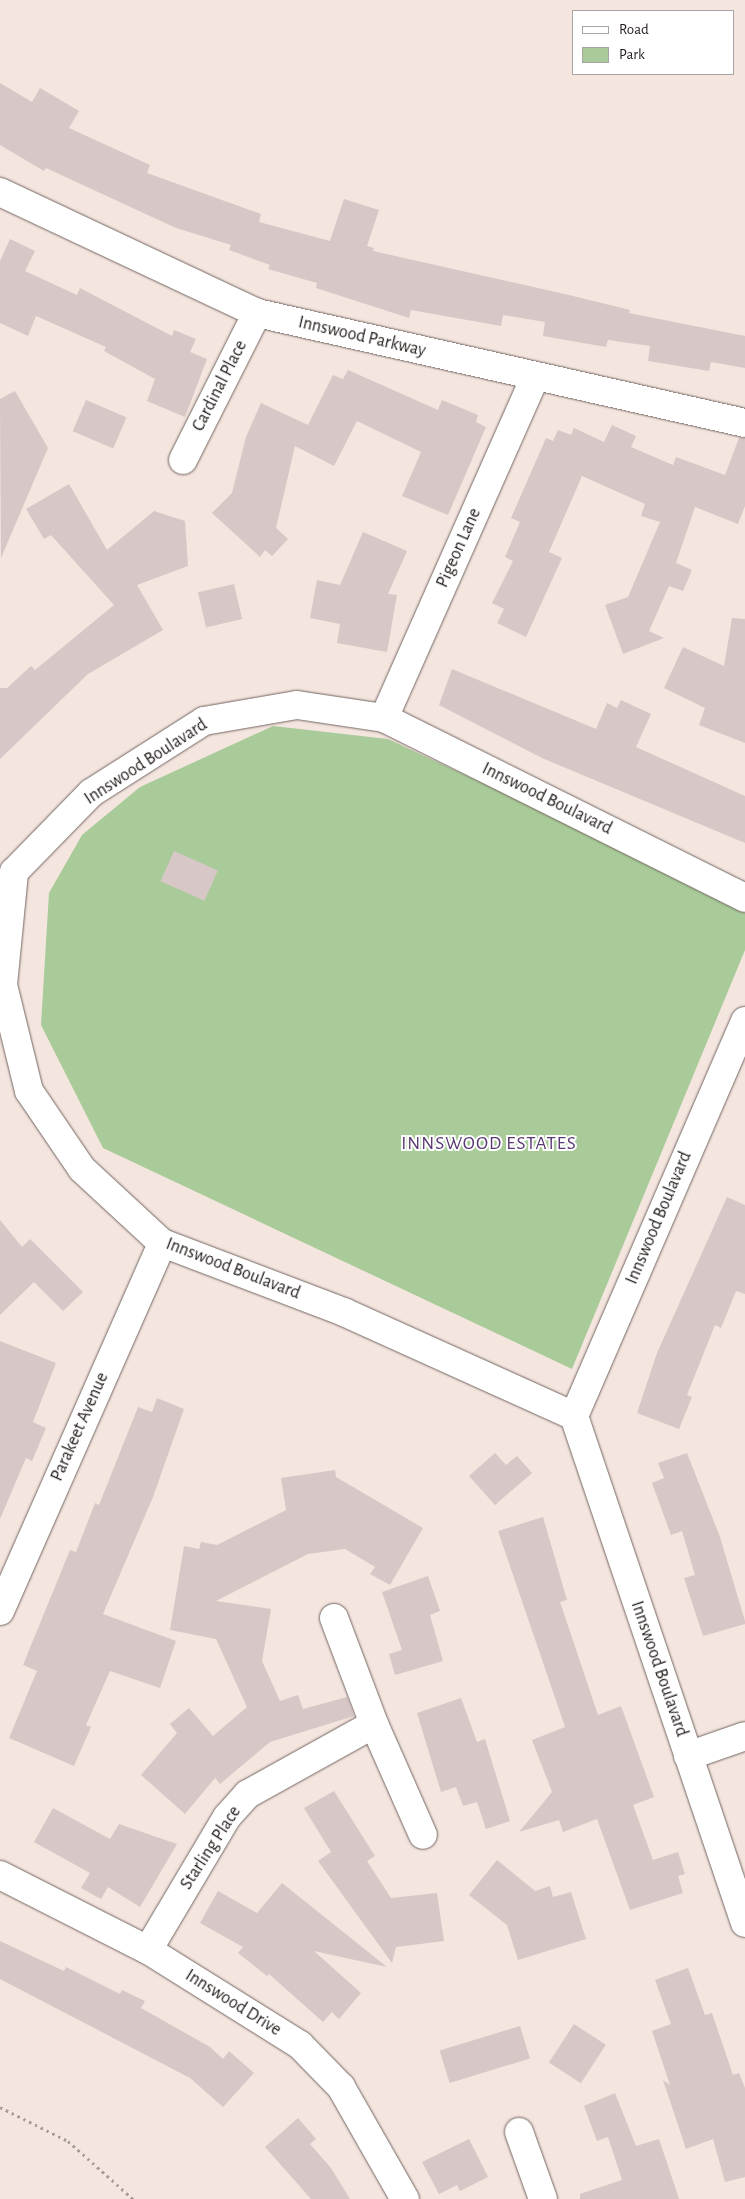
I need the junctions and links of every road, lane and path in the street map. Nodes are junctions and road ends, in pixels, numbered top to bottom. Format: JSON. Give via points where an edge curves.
{"nodes":[{"id":1,"x":0,"y":192,"type":"edge"},
{"id":2,"x":258,"y":313,"type":"junction"},
{"id":3,"x":535,"y":377,"type":"junction"},
{"id":4,"x":745,"y":423,"type":"edge"},
{"id":5,"x":183,"y":460,"type":"dead end"},
{"id":6,"x":384,"y":718,"type":"junction"},
{"id":7,"x":7,"y":870,"type":"edge"},
{"id":8,"x":745,"y":898,"type":"edge"},
{"id":9,"x":745,"y":1021,"type":"edge"},
{"id":10,"x":162,"y":1244,"type":"junction"},
{"id":11,"x":574,"y":1416,"type":"junction"},
{"id":12,"x":8,"y":1567,"type":"edge"},
{"id":13,"x":0,"y":1611,"type":"edge"},
{"id":14,"x":334,"y":1618,"type":"dead end"},
{"id":15,"x":374,"y":1724,"type":"junction"},
{"id":16,"x":745,"y":1736,"type":"edge"},
{"id":17,"x":688,"y":1756,"type":"junction"},
{"id":18,"x":423,"y":1835,"type":"dead end"},
{"id":19,"x":0,"y":1875,"type":"edge"},
{"id":20,"x":745,"y":1923,"type":"edge"},
{"id":21,"x":148,"y":1950,"type":"junction"},
{"id":22,"x":0,"y":2107,"type":"edge"},
{"id":23,"x":518,"y":2132,"type":"dead end"},
{"id":24,"x":133,"y":2199,"type":"edge"},
{"id":25,"x":406,"y":2199,"type":"edge"},
{"id":26,"x":543,"y":2199,"type":"edge"}],
"edges":[{"from":1,"to":2,"type":"street","name":"Innswood Parkway"},
{"from":2,"to":3,"type":"street","name":"Innswood Parkway"},
{"from":2,"to":5,"type":"street","name":"Cardinal Place"},
{"from":3,"to":4,"type":"street","name":"Innswood Parkway"},
{"from":3,"to":6,"type":"street","name":"Pigeon Lane"},
{"from":6,"to":7,"type":"street","name":"Innswood Boulavard","via":[[297,704],[204,721],[91,793]]},
{"from":6,"to":8,"type":"street","name":"Innswood Boulavard"},
{"from":7,"to":10,"type":"street","name":"Innswood Boulavard","via":[[3,986],[29,1091],[82,1168]]},
{"from":9,"to":11,"type":"street","name":"Innswood Boulavard"},
{"from":10,"to":11,"type":"street","name":"Innswood Boulavard","via":[[344,1312]]},
{"from":10,"to":12,"type":"street","name":"Parakeet Avenue"},
{"from":11,"to":17,"type":"street","name":"Innswood Boulavard"},
{"from":12,"to":13,"type":"street","name":"Parakeet Avenue"},
{"from":14,"to":15,"type":"street"},
{"from":15,"to":18,"type":"street"},
{"from":15,"to":21,"type":"street","name":"Starling Place","via":[[248,1794],[227,1817]]},
{"from":16,"to":17,"type":"street"},
{"from":17,"to":20,"type":"street","name":"Innswood Boulavard"},
{"from":19,"to":21,"type":"street","name":"Innswood Drive"},
{"from":21,"to":25,"type":"street","name":"Innswood Drive","via":[[300,2045],[341,2087]]},
{"from":22,"to":24,"type":"path","via":[[68,2141]]},
{"from":23,"to":26,"type":"street"}]}
